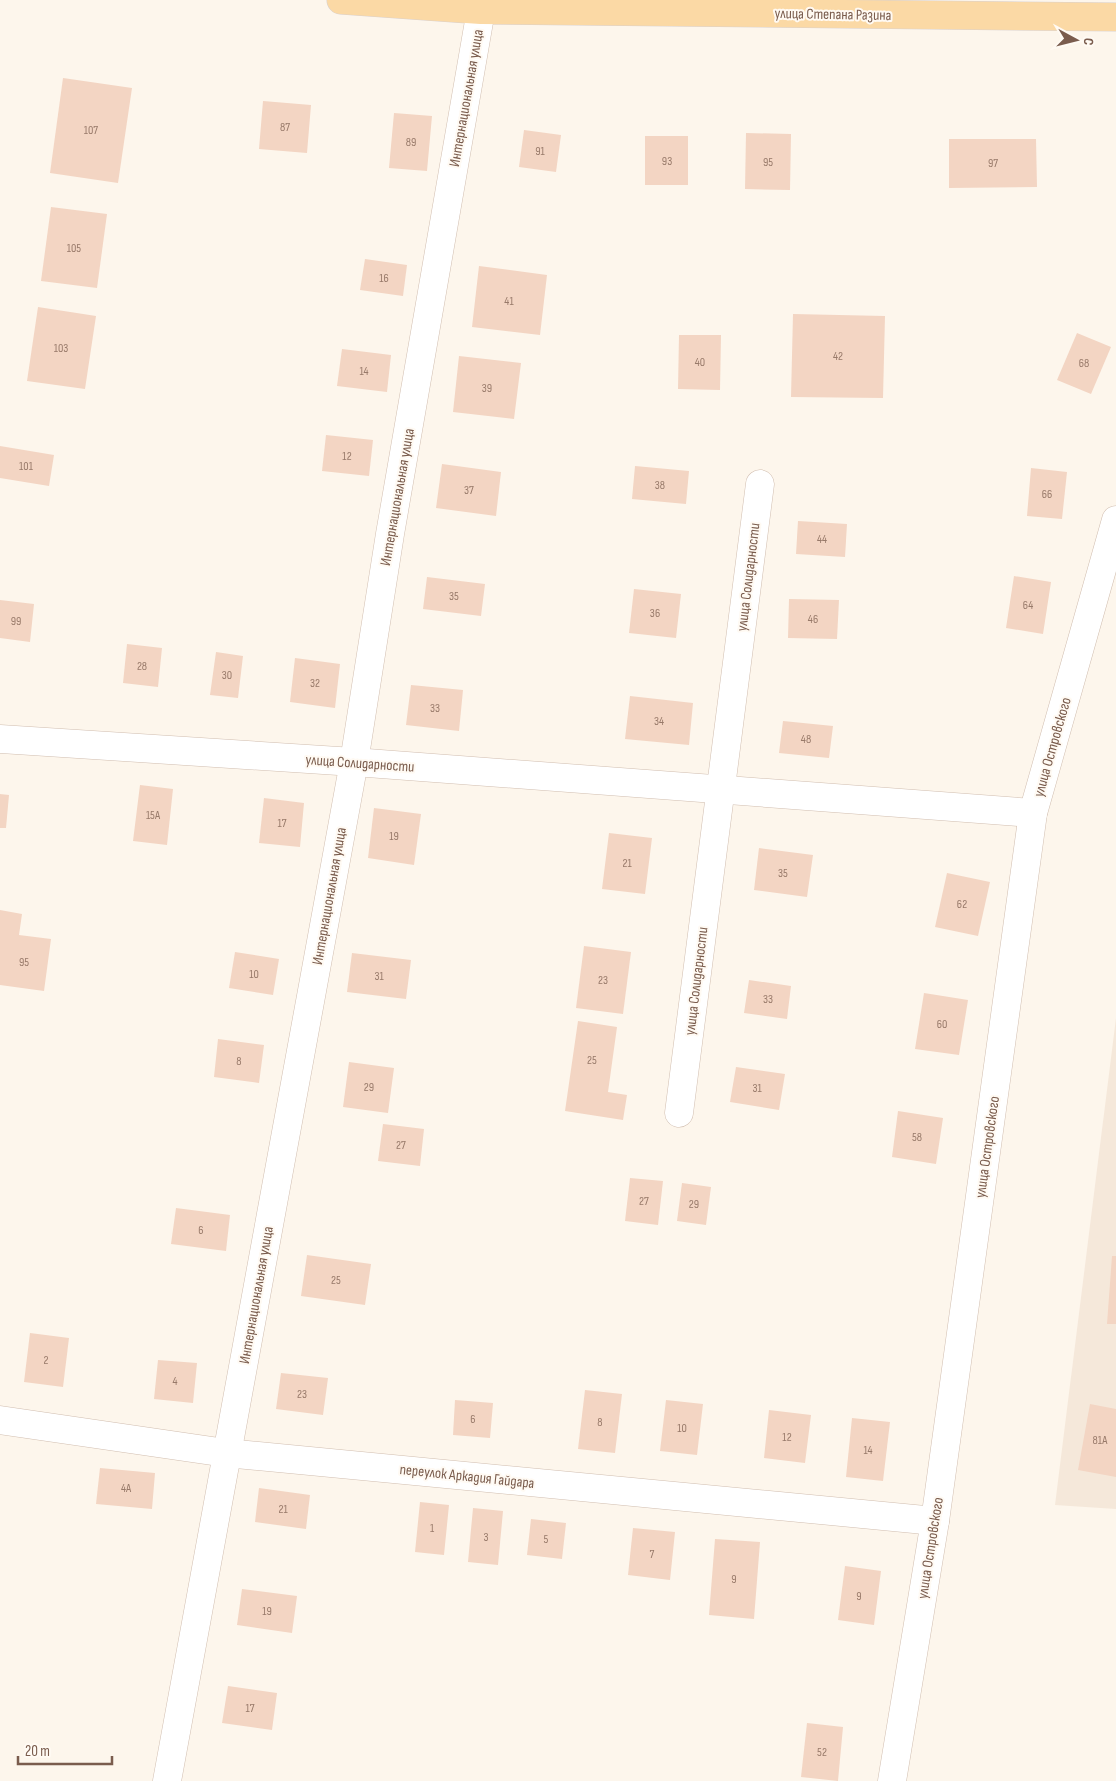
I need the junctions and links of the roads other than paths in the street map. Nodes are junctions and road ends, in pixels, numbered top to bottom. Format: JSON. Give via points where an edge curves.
{"nodes":[{"id":1,"x":341,"y":0,"type":"edge"},
{"id":2,"x":556,"y":5,"type":"edge"},
{"id":3,"x":481,"y":10,"type":"junction"},
{"id":4,"x":1116,"y":17,"type":"edge"},
{"id":5,"x":760,"y":484,"type":"dead end"},
{"id":6,"x":1116,"y":520,"type":"edge"},
{"id":7,"x":0,"y":739,"type":"edge"},
{"id":8,"x":354,"y":762,"type":"junction"},
{"id":9,"x":720,"y":789,"type":"junction"},
{"id":10,"x":1033,"y":813,"type":"junction"},
{"id":11,"x":679,"y":1113,"type":"dead end"},
{"id":12,"x":0,"y":1420,"type":"edge"},
{"id":13,"x":226,"y":1452,"type":"junction"},
{"id":14,"x":935,"y":1522,"type":"junction"},
{"id":15,"x":168,"y":1781,"type":"edge"},
{"id":16,"x":892,"y":1781,"type":"edge"}],
"edges":[{"from":1,"to":3,"type":"main road","name":"улица Степана Разина"},
{"from":2,"to":3,"type":"main road","name":"улица Степана Разина"},
{"from":2,"to":4,"type":"main road","name":"улица Степана Разина"},
{"from":3,"to":8,"type":"street","name":"Интернациональная улица"},
{"from":5,"to":9,"type":"street","name":"улица Солидарности"},
{"from":6,"to":10,"type":"street","name":"улица Островского"},
{"from":7,"to":8,"type":"street","name":"улица Солидарности"},
{"from":8,"to":9,"type":"street","name":"улица Солидарности"},
{"from":8,"to":13,"type":"street","name":"Интернациональная улица"},
{"from":9,"to":10,"type":"street","name":"улица Солидарности"},
{"from":9,"to":11,"type":"street","name":"улица Солидарности"},
{"from":10,"to":14,"type":"street","name":"улица Островского"},
{"from":12,"to":13,"type":"street","name":"переулок Аркадия Гайдара"},
{"from":13,"to":14,"type":"street","name":"переулок Аркадия Гайдара"},
{"from":13,"to":15,"type":"street","name":"Интернациональная улица"},
{"from":14,"to":16,"type":"street","name":"улица Островского"}]}
